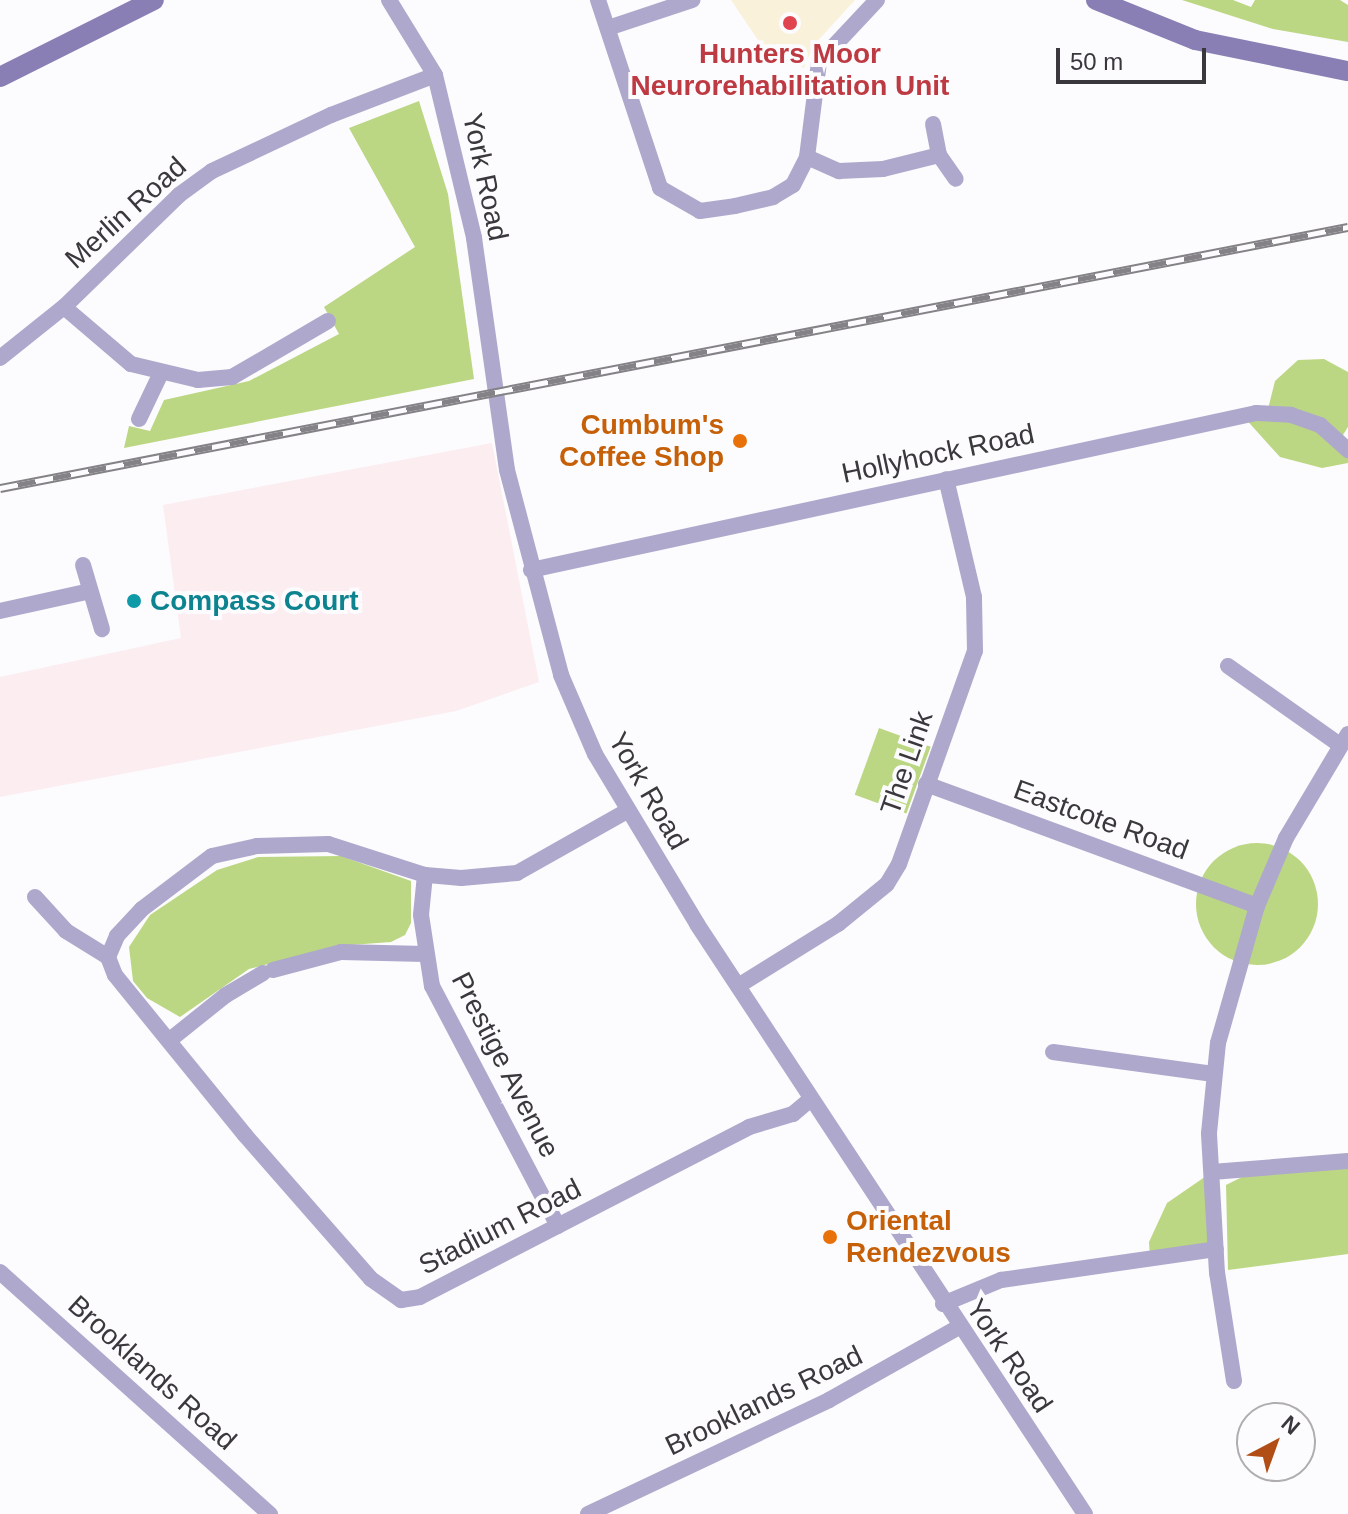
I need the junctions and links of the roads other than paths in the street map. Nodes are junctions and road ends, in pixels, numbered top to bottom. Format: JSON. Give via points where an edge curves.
{"nodes":[{"id":1,"x":154,"y":0,"type":"edge"},
{"id":2,"x":389,"y":0,"type":"edge"},
{"id":3,"x":598,"y":0,"type":"edge"},
{"id":4,"x":692,"y":0,"type":"edge"},
{"id":5,"x":877,"y":0,"type":"edge"},
{"id":6,"x":1096,"y":0,"type":"edge"},
{"id":7,"x":608,"y":28,"type":"junction"},
{"id":8,"x":1348,"y":71,"type":"edge"},
{"id":9,"x":435,"y":75,"type":"junction"},
{"id":10,"x":0,"y":77,"type":"edge"},
{"id":11,"x":933,"y":124,"type":"dead end"},
{"id":12,"x":939,"y":155,"type":"junction"},
{"id":13,"x":807,"y":157,"type":"junction"},
{"id":14,"x":956,"y":179,"type":"dead end"},
{"id":15,"x":64,"y":307,"type":"junction"},
{"id":16,"x":328,"y":321,"type":"dead end"},
{"id":17,"x":0,"y":358,"type":"edge"},
{"id":18,"x":160,"y":375,"type":"junction"},
{"id":19,"x":139,"y":419,"type":"dead end"},
{"id":20,"x":1348,"y":450,"type":"edge"},
{"id":21,"x":946,"y":479,"type":"junction"},
{"id":22,"x":83,"y":565,"type":"dead end"},
{"id":23,"x":531,"y":570,"type":"junction"},
{"id":24,"x":90,"y":591,"type":"junction"},
{"id":25,"x":0,"y":611,"type":"edge"},
{"id":26,"x":102,"y":629,"type":"dead end"},
{"id":27,"x":1228,"y":666,"type":"dead end"},
{"id":28,"x":1344,"y":740,"type":"edge"},
{"id":29,"x":926,"y":784,"type":"junction"},
{"id":30,"x":627,"y":811,"type":"junction"},
{"id":31,"x":425,"y":875,"type":"junction"},
{"id":32,"x":35,"y":897,"type":"dead end"},
{"id":33,"x":1257,"y":906,"type":"junction"},
{"id":34,"x":425,"y":954,"type":"junction"},
{"id":35,"x":108,"y":957,"type":"junction"},
{"id":36,"x":738,"y":986,"type":"junction"},
{"id":37,"x":171,"y":1039,"type":"junction"},
{"id":38,"x":1053,"y":1052,"type":"dead end"},
{"id":39,"x":1213,"y":1074,"type":"junction"},
{"id":40,"x":811,"y":1099,"type":"junction"},
{"id":41,"x":1348,"y":1161,"type":"edge"},
{"id":42,"x":1212,"y":1172,"type":"junction"},
{"id":43,"x":558,"y":1226,"type":"junction"},
{"id":44,"x":1216,"y":1249,"type":"junction"},
{"id":45,"x":0,"y":1272,"type":"edge"},
{"id":46,"x":943,"y":1304,"type":"junction"},
{"id":47,"x":959,"y":1327,"type":"junction"},
{"id":48,"x":1234,"y":1381,"type":"dead end"},
{"id":49,"x":270,"y":1514,"type":"edge"},
{"id":50,"x":588,"y":1514,"type":"edge"},
{"id":51,"x":1085,"y":1514,"type":"edge"}],
"edges":[{"from":1,"to":10,"type":"main road"},
{"from":2,"to":9,"type":"street","name":"York Road"},
{"from":3,"to":7,"type":"street"},
{"from":4,"to":7,"type":"street"},
{"from":5,"to":13,"type":"street","via":[[819,62]]},
{"from":6,"to":8,"type":"main road","via":[[1195,40]]},
{"from":7,"to":13,"type":"street","via":[[648,164],[660,188],[681,203],[700,211],[773,197],[793,185]]},
{"from":9,"to":15,"type":"street","name":"Merlin Road","via":[[331,115],[212,171],[179,195]]},
{"from":9,"to":23,"type":"street","name":"York Road","via":[[474,238],[489,370]]},
{"from":11,"to":12,"type":"street"},
{"from":12,"to":13,"type":"street","via":[[883,169],[839,171]]},
{"from":12,"to":14,"type":"street"},
{"from":15,"to":17,"type":"street","name":"Merlin Road"},
{"from":15,"to":18,"type":"street","via":[[131,364]]},
{"from":16,"to":18,"type":"street","via":[[232,377]]},
{"from":18,"to":19,"type":"street"},
{"from":20,"to":21,"type":"street","name":"Hollyhock Road","via":[[1320,425],[1267,413]]},
{"from":21,"to":23,"type":"street","name":"Hollyhock Road"},
{"from":21,"to":29,"type":"street","name":"The Link","via":[[974,597],[975,651]]},
{"from":22,"to":24,"type":"street"},
{"from":23,"to":30,"type":"street","name":"York Road","via":[[561,675]]},
{"from":24,"to":25,"type":"street"},
{"from":24,"to":26,"type":"street"},
{"from":27,"to":28,"type":"street"},
{"from":28,"to":33,"type":"street","via":[[1286,838]]},
{"from":29,"to":33,"type":"street","name":"Eastcote Road"},
{"from":29,"to":36,"type":"street","name":"The Link","via":[[907,844],[887,884],[838,924]]},
{"from":30,"to":31,"type":"street","via":[[517,873]]},
{"from":30,"to":36,"type":"street","name":"York Road"},
{"from":31,"to":34,"type":"street","name":"Prestige Avenue"},
{"from":31,"to":35,"type":"street","via":[[328,844],[257,846],[212,856],[142,909],[117,936]]},
{"from":32,"to":35,"type":"street","name":"Stadium Road","via":[[66,931]]},
{"from":33,"to":39,"type":"street"},
{"from":34,"to":37,"type":"street","via":[[341,952],[268,972],[226,995]]},
{"from":34,"to":43,"type":"street","name":"Prestige Avenue","via":[[446,1017]]},
{"from":35,"to":37,"type":"street","name":"Stadium Road","via":[[115,975]]},
{"from":36,"to":40,"type":"street","name":"York Road"},
{"from":37,"to":43,"type":"street","name":"Stadium Road","via":[[245,1135],[385,1294],[401,1300],[420,1297]]},
{"from":38,"to":39,"type":"street"},
{"from":39,"to":42,"type":"street"},
{"from":40,"to":43,"type":"street","name":"Stadium Road","via":[[793,1114],[749,1127]]},
{"from":40,"to":46,"type":"street","name":"York Road"},
{"from":41,"to":42,"type":"street"},
{"from":42,"to":44,"type":"street"},
{"from":44,"to":46,"type":"street","via":[[1001,1280]]},
{"from":44,"to":48,"type":"street"},
{"from":45,"to":49,"type":"street","name":"Brooklands Road"},
{"from":46,"to":47,"type":"street","name":"York Road"},
{"from":47,"to":50,"type":"street","name":"Brooklands Road","via":[[829,1400]]},
{"from":47,"to":51,"type":"street","name":"York Road"}]}
